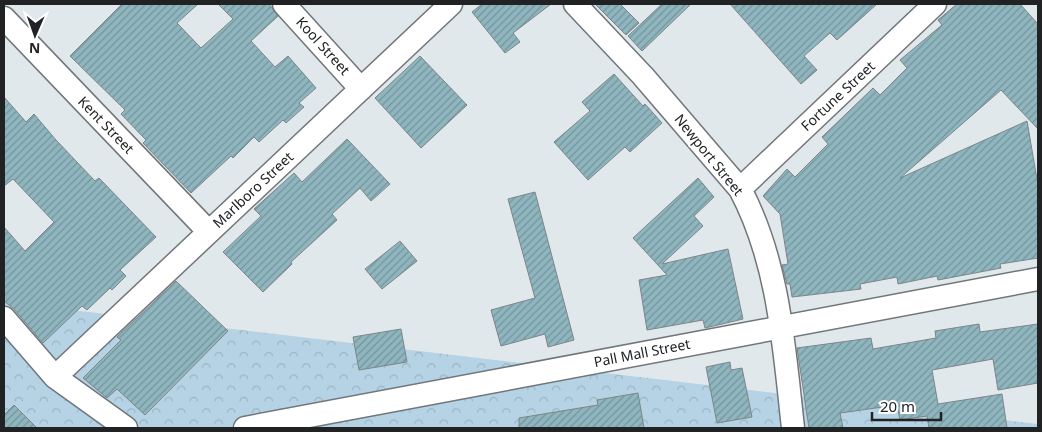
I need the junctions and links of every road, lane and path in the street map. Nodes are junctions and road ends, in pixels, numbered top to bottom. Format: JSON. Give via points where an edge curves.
{"nodes":[{"id":1,"x":284,"y":4,"type":"edge"},
{"id":2,"x":451,"y":4,"type":"edge"},
{"id":3,"x":574,"y":4,"type":"edge"},
{"id":4,"x":936,"y":4,"type":"edge"},
{"id":5,"x":4,"y":18,"type":"edge"},
{"id":6,"x":361,"y":89,"type":"junction"},
{"id":7,"x":740,"y":189,"type":"junction"},
{"id":8,"x":209,"y":232,"type":"junction"},
{"id":9,"x":1038,"y":279,"type":"edge"},
{"id":10,"x":4,"y":318,"type":"edge"},
{"id":11,"x":782,"y":327,"type":"junction"},
{"id":12,"x":55,"y":376,"type":"junction"},
{"id":13,"x":126,"y":428,"type":"edge"},
{"id":14,"x":246,"y":428,"type":"edge"},
{"id":15,"x":793,"y":428,"type":"edge"}],
"edges":[{"from":1,"to":6,"type":"street","name":"Kool Street"},
{"from":2,"to":6,"type":"street","name":"Marlboro Street"},
{"from":3,"to":7,"type":"street","name":"Newport Street","via":[[643,76]]},
{"from":4,"to":7,"type":"street","name":"Fortune Street"},
{"from":5,"to":8,"type":"street","name":"Kent Street"},
{"from":6,"to":8,"type":"street","name":"Marlboro Street"},
{"from":7,"to":11,"type":"street","name":"Newport Street","via":[[765,247]]},
{"from":8,"to":12,"type":"street","name":"Marlboro Street"},
{"from":9,"to":11,"type":"street","name":"Pall Mall Street"},
{"from":10,"to":12,"type":"street"},
{"from":11,"to":14,"type":"street","name":"Pall Mall Street"},
{"from":11,"to":15,"type":"street","name":"Newport Street"},
{"from":12,"to":13,"type":"street"}]}
